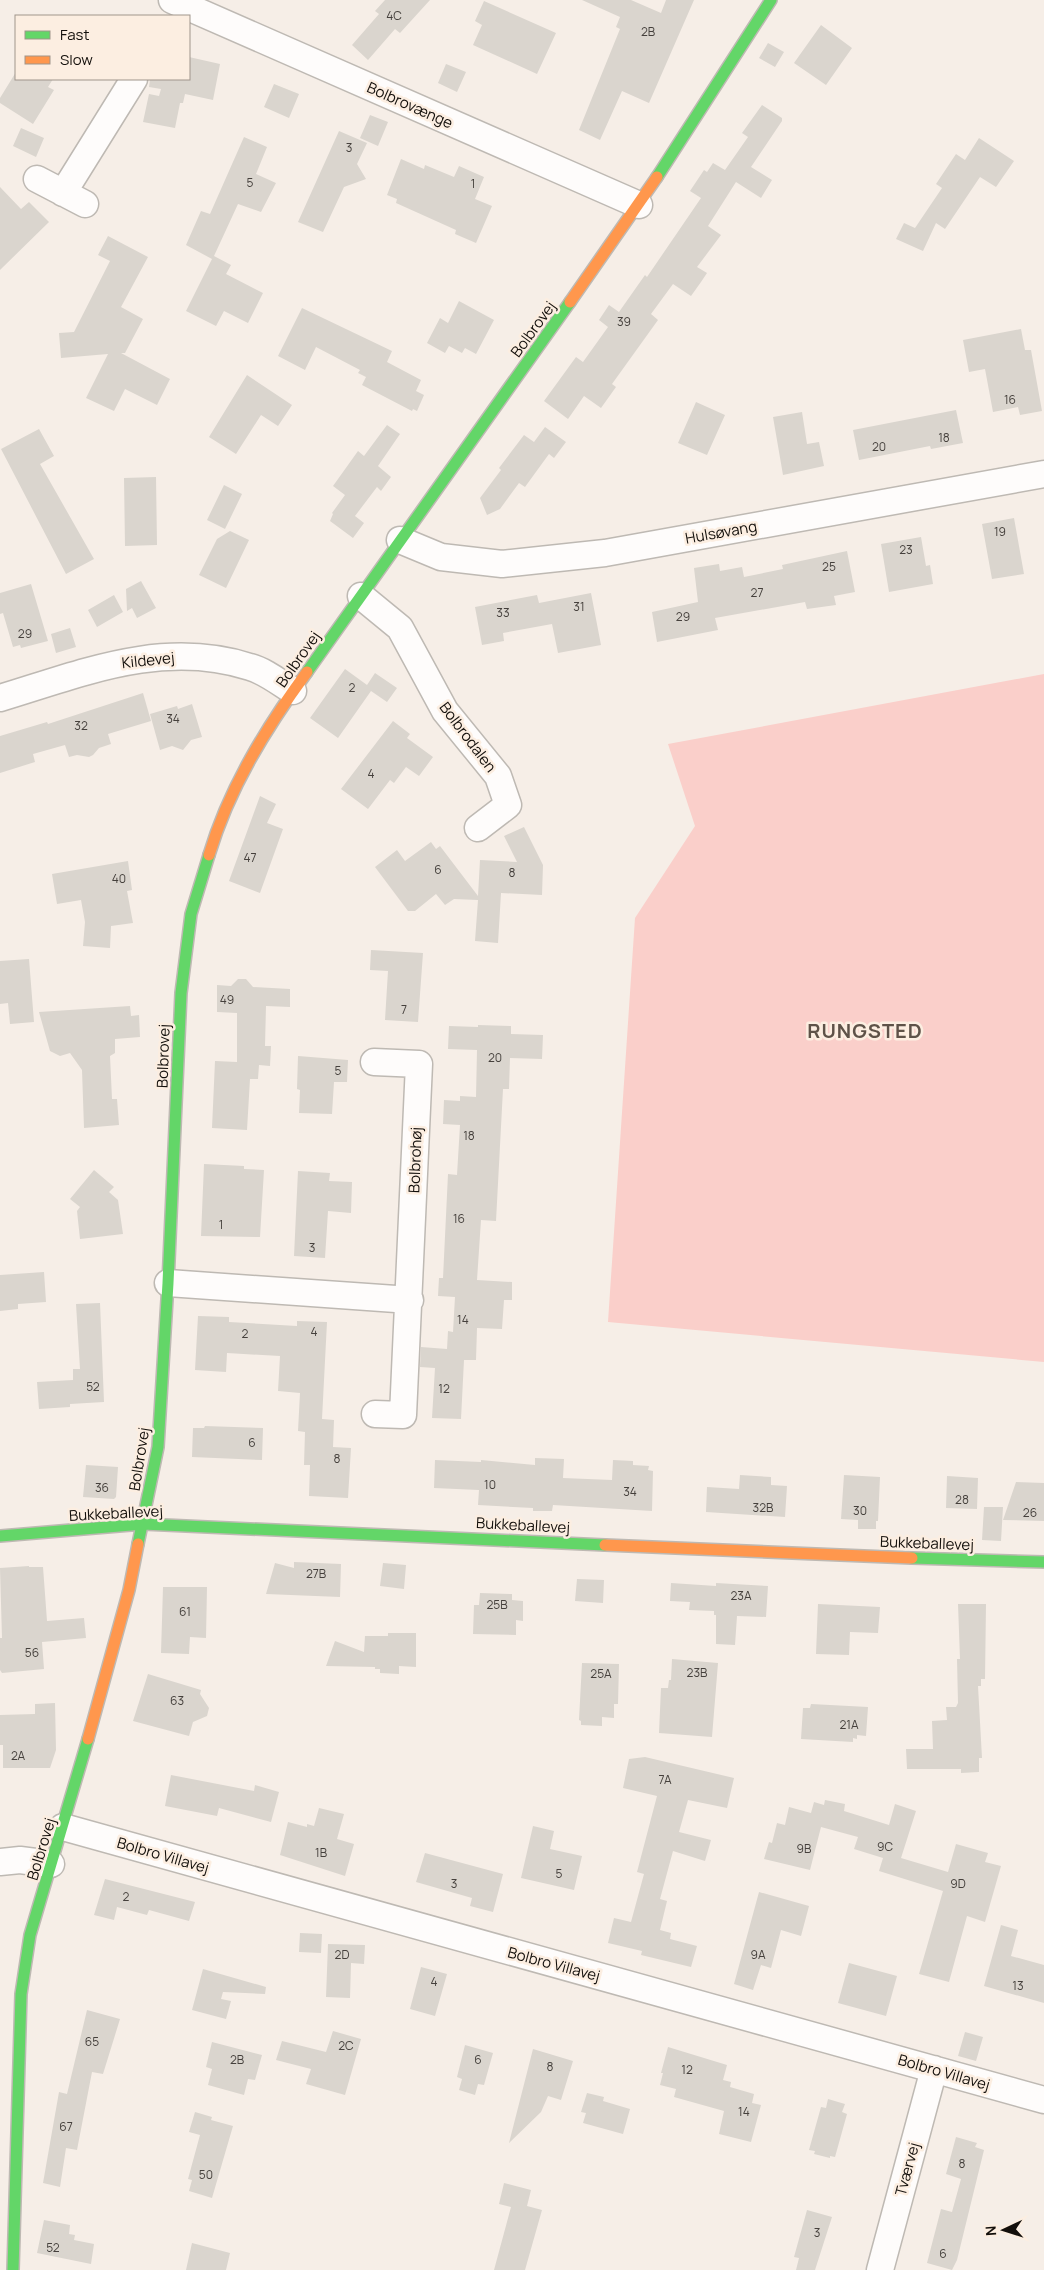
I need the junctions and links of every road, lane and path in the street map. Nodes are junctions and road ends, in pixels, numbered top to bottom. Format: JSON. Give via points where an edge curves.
{"nodes":[{"id":1,"x":771,"y":0,"type":"edge"},
{"id":2,"x":177,"y":5,"type":"edge"},
{"id":3,"x":134,"y":80,"type":"edge"},
{"id":4,"x":37,"y":180,"type":"dead end"},
{"id":5,"x":640,"y":206,"type":"junction"},
{"id":6,"x":1044,"y":474,"type":"edge"},
{"id":7,"x":400,"y":540,"type":"junction"},
{"id":8,"x":362,"y":596,"type":"junction"},
{"id":9,"x":293,"y":691,"type":"junction"},
{"id":10,"x":0,"y":698,"type":"edge"},
{"id":11,"x":478,"y":828,"type":"dead end"},
{"id":12,"x":374,"y":1062,"type":"dead end"},
{"id":13,"x":168,"y":1282,"type":"junction"},
{"id":14,"x":410,"y":1300,"type":"junction"},
{"id":15,"x":375,"y":1414,"type":"dead end"},
{"id":16,"x":143,"y":1524,"type":"junction"},
{"id":17,"x":0,"y":1536,"type":"edge"},
{"id":18,"x":1044,"y":1562,"type":"edge"},
{"id":19,"x":63,"y":1827,"type":"junction"},
{"id":20,"x":0,"y":1862,"type":"edge"},
{"id":21,"x":52,"y":1864,"type":"junction"},
{"id":22,"x":934,"y":2068,"type":"junction"},
{"id":23,"x":9,"y":2099,"type":"edge"},
{"id":24,"x":1044,"y":2100,"type":"edge"},
{"id":25,"x":13,"y":2270,"type":"edge"},
{"id":26,"x":880,"y":2270,"type":"edge"}],
"edges":[{"from":1,"to":5,"type":"street","name":"Bolbrovej"},
{"from":2,"to":5,"type":"street","name":"Bolbrovænge"},
{"from":3,"to":4,"type":"street","via":[[74,199]]},
{"from":5,"to":7,"type":"street","name":"Bolbrovej"},
{"from":6,"to":7,"type":"street","name":"Hulsøvang","via":[[605,553],[502,564],[441,557]]},
{"from":7,"to":8,"type":"street","name":"Bolbrovej"},
{"from":8,"to":9,"type":"street","name":"Bolbrovej"},
{"from":8,"to":11,"type":"street","name":"Bolbrodalen","via":[[400,628],[445,711],[498,776],[508,805]]},
{"from":9,"to":10,"type":"street","name":"Kildevej","via":[[251,667],[207,658],[166,655],[121,661]]},
{"from":9,"to":13,"type":"street","name":"Bolbrovej","via":[[246,764],[214,837],[192,914],[181,993]]},
{"from":12,"to":14,"type":"street","name":"Bolbrohøj","via":[[419,1064]]},
{"from":13,"to":14,"type":"street"},
{"from":13,"to":16,"type":"street","name":"Bolbrovej","via":[[158,1447]]},
{"from":14,"to":15,"type":"street","name":"Bolbrohøj","via":[[403,1415]]},
{"from":16,"to":17,"type":"street","name":"Bukkeballevej"},
{"from":16,"to":18,"type":"street","name":"Bukkeballevej"},
{"from":16,"to":19,"type":"street","name":"Bolbrovej","via":[[129,1590]]},
{"from":19,"to":21,"type":"street","name":"Bolbrovej"},
{"from":19,"to":22,"type":"street","name":"Bolbro Villavej"},
{"from":20,"to":21,"type":"street","via":[[20,1860]]},
{"from":21,"to":23,"type":"street","name":"Bolbrovej","via":[[30,1936]]},
{"from":22,"to":24,"type":"street","name":"Bolbro Villavej"},
{"from":22,"to":26,"type":"street","name":"Tværvej"},
{"from":23,"to":25,"type":"street","name":"Bolbrovej"}]}
